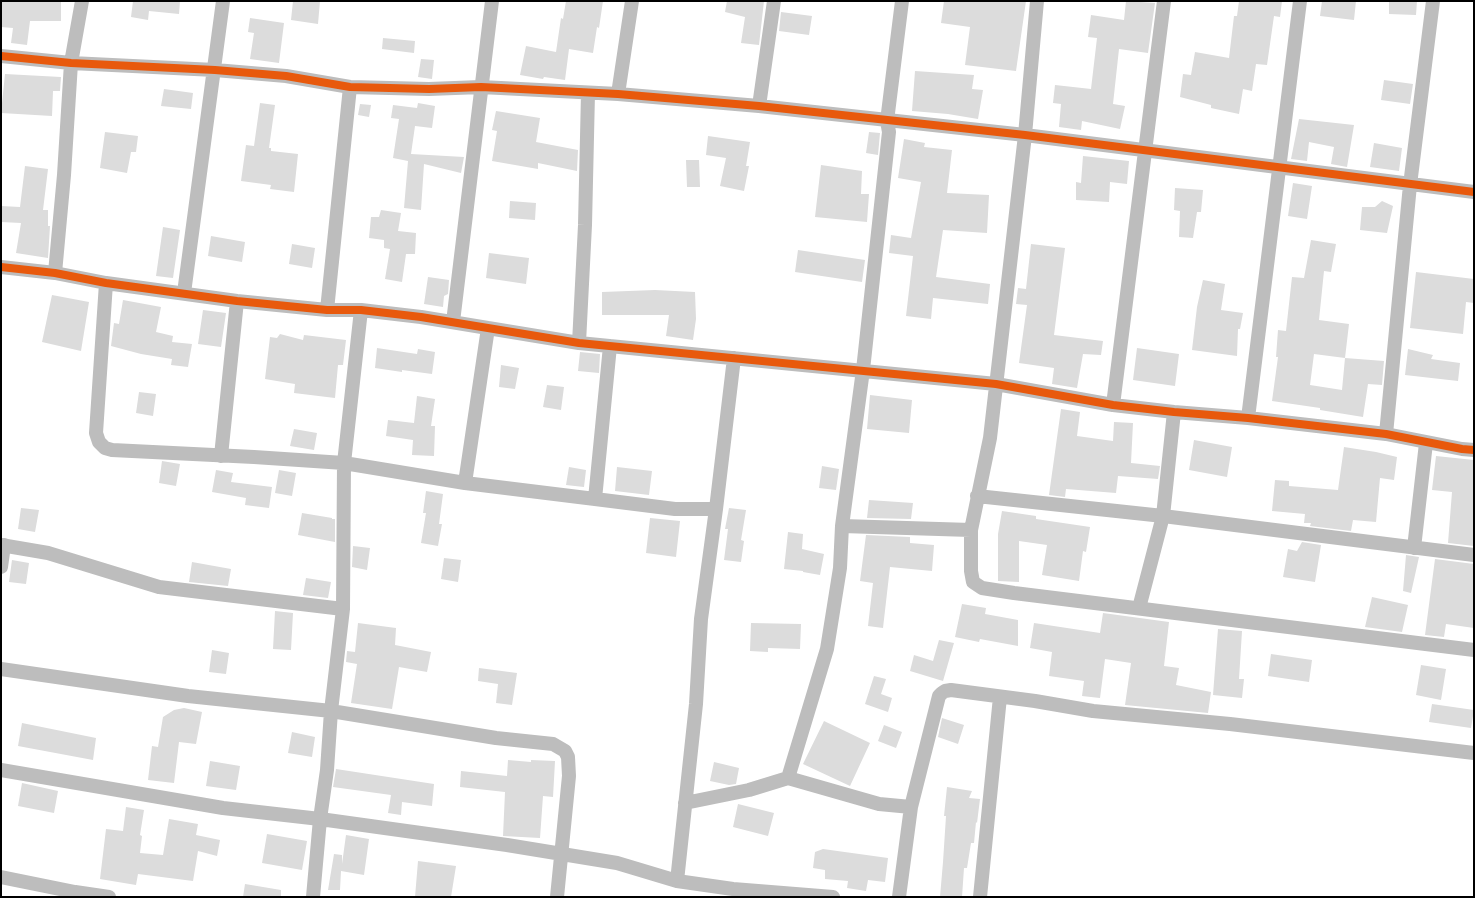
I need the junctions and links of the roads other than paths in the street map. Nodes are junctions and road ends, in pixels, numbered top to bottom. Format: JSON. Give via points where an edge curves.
{"nodes":[{"id":1,"x":82,"y":1,"type":"edge"},
{"id":2,"x":224,"y":1,"type":"edge"},
{"id":3,"x":492,"y":1,"type":"edge"},
{"id":4,"x":632,"y":1,"type":"edge"},
{"id":5,"x":774,"y":1,"type":"edge"},
{"id":6,"x":902,"y":1,"type":"edge"},
{"id":7,"x":1037,"y":1,"type":"edge"},
{"id":8,"x":1164,"y":1,"type":"edge"},
{"id":9,"x":1300,"y":1,"type":"edge"},
{"id":10,"x":1433,"y":1,"type":"edge"},
{"id":11,"x":1,"y":56,"type":"edge"},
{"id":12,"x":71,"y":63,"type":"junction"},
{"id":13,"x":215,"y":70,"type":"junction"},
{"id":14,"x":350,"y":87,"type":"junction"},
{"id":15,"x":481,"y":87,"type":"junction"},
{"id":16,"x":588,"y":93,"type":"junction"},
{"id":17,"x":618,"y":94,"type":"junction"},
{"id":18,"x":760,"y":106,"type":"junction"},
{"id":19,"x":887,"y":120,"type":"junction"},
{"id":20,"x":1025,"y":135,"type":"junction"},
{"id":21,"x":1144,"y":150,"type":"junction"},
{"id":22,"x":1279,"y":168,"type":"junction"},
{"id":23,"x":1410,"y":185,"type":"junction"},
{"id":24,"x":1474,"y":192,"type":"edge"},
{"id":25,"x":1,"y":267,"type":"edge"},
{"id":26,"x":55,"y":273,"type":"junction"},
{"id":27,"x":106,"y":283,"type":"junction"},
{"id":28,"x":184,"y":293,"type":"junction"},
{"id":29,"x":237,"y":301,"type":"junction"},
{"id":30,"x":326,"y":310,"type":"junction"},
{"id":31,"x":361,"y":310,"type":"junction"},
{"id":32,"x":453,"y":322,"type":"junction"},
{"id":33,"x":488,"y":328,"type":"junction"},
{"id":34,"x":579,"y":343,"type":"junction"},
{"id":35,"x":610,"y":346,"type":"junction"},
{"id":36,"x":734,"y":358,"type":"junction"},
{"id":37,"x":863,"y":370,"type":"junction"},
{"id":38,"x":996,"y":384,"type":"junction"},
{"id":39,"x":1113,"y":404,"type":"junction"},
{"id":40,"x":1174,"y":412,"type":"junction"},
{"id":41,"x":1248,"y":418,"type":"junction"},
{"id":42,"x":1386,"y":434,"type":"junction"},
{"id":43,"x":1426,"y":443,"type":"junction"},
{"id":44,"x":1474,"y":450,"type":"edge"},
{"id":45,"x":221,"y":456,"type":"junction"},
{"id":46,"x":344,"y":463,"type":"junction"},
{"id":47,"x":465,"y":483,"type":"junction"},
{"id":48,"x":977,"y":496,"type":"junction"},
{"id":49,"x":595,"y":499,"type":"junction"},
{"id":50,"x":716,"y":509,"type":"junction"},
{"id":51,"x":1163,"y":516,"type":"junction"},
{"id":52,"x":842,"y":526,"type":"junction"},
{"id":53,"x":971,"y":530,"type":"junction"},
{"id":54,"x":3,"y":545,"type":"edge"},
{"id":55,"x":1414,"y":548,"type":"junction"},
{"id":56,"x":1474,"y":555,"type":"edge"},
{"id":57,"x":1,"y":567,"type":"edge"},
{"id":58,"x":1139,"y":608,"type":"junction"},
{"id":59,"x":342,"y":609,"type":"junction"},
{"id":60,"x":1474,"y":650,"type":"edge"},
{"id":61,"x":1,"y":669,"type":"edge"},
{"id":62,"x":1000,"y":697,"type":"junction"},
{"id":63,"x":331,"y":711,"type":"junction"},
{"id":64,"x":1474,"y":753,"type":"edge"},
{"id":65,"x":1,"y":770,"type":"edge"},
{"id":66,"x":788,"y":778,"type":"junction"},
{"id":67,"x":685,"y":803,"type":"junction"},
{"id":68,"x":910,"y":807,"type":"junction"},
{"id":69,"x":320,"y":819,"type":"junction"},
{"id":70,"x":562,"y":855,"type":"junction"},
{"id":71,"x":1,"y":876,"type":"edge"},
{"id":72,"x":677,"y":881,"type":"junction"},
{"id":73,"x":109,"y":897,"type":"edge"},
{"id":74,"x":313,"y":897,"type":"edge"},
{"id":75,"x":556,"y":897,"type":"edge"},
{"id":76,"x":833,"y":897,"type":"edge"},
{"id":77,"x":900,"y":897,"type":"edge"},
{"id":78,"x":980,"y":897,"type":"edge"}],
"edges":[{"from":1,"to":12,"type":"street"},
{"from":2,"to":13,"type":"street"},
{"from":3,"to":15,"type":"street"},
{"from":4,"to":17,"type":"street"},
{"from":5,"to":18,"type":"street"},
{"from":6,"to":19,"type":"street"},
{"from":7,"to":20,"type":"street"},
{"from":8,"to":21,"type":"street"},
{"from":9,"to":22,"type":"street"},
{"from":10,"to":23,"type":"street"},
{"from":11,"to":12,"type":"street"},
{"from":12,"to":13,"type":"street"},
{"from":12,"to":26,"type":"street"},
{"from":13,"to":14,"type":"street","via":[[286,76]]},
{"from":13,"to":28,"type":"street"},
{"from":14,"to":15,"type":"street"},
{"from":14,"to":30,"type":"street"},
{"from":15,"to":16,"type":"street"},
{"from":15,"to":32,"type":"street"},
{"from":16,"to":17,"type":"street"},
{"from":16,"to":34,"type":"street"},
{"from":17,"to":18,"type":"street"},
{"from":18,"to":19,"type":"street"},
{"from":19,"to":20,"type":"street"},
{"from":19,"to":37,"type":"street"},
{"from":20,"to":21,"type":"street"},
{"from":20,"to":38,"type":"street"},
{"from":21,"to":22,"type":"street"},
{"from":21,"to":39,"type":"street"},
{"from":22,"to":23,"type":"street"},
{"from":22,"to":41,"type":"street"},
{"from":23,"to":24,"type":"street"},
{"from":23,"to":42,"type":"street"},
{"from":25,"to":26,"type":"street"},
{"from":26,"to":27,"type":"street"},
{"from":27,"to":28,"type":"street"},
{"from":27,"to":45,"type":"street","via":[[96,434],[99,442],[112,450]]},
{"from":28,"to":29,"type":"street"},
{"from":29,"to":30,"type":"street"},
{"from":29,"to":45,"type":"street"},
{"from":30,"to":31,"type":"street"},
{"from":31,"to":32,"type":"street"},
{"from":31,"to":46,"type":"street"},
{"from":32,"to":33,"type":"street"},
{"from":33,"to":34,"type":"street"},
{"from":33,"to":47,"type":"street"},
{"from":34,"to":35,"type":"street"},
{"from":35,"to":36,"type":"street"},
{"from":35,"to":49,"type":"street"},
{"from":36,"to":37,"type":"street"},
{"from":36,"to":50,"type":"street"},
{"from":37,"to":38,"type":"street"},
{"from":37,"to":52,"type":"street"},
{"from":38,"to":39,"type":"street"},
{"from":38,"to":48,"type":"street","via":[[990,438]]},
{"from":39,"to":40,"type":"street"},
{"from":40,"to":41,"type":"street"},
{"from":40,"to":51,"type":"street"},
{"from":41,"to":42,"type":"street"},
{"from":42,"to":43,"type":"street"},
{"from":43,"to":44,"type":"street"},
{"from":43,"to":55,"type":"street"},
{"from":45,"to":46,"type":"street"},
{"from":46,"to":47,"type":"street"},
{"from":46,"to":59,"type":"street"},
{"from":47,"to":49,"type":"street"},
{"from":48,"to":51,"type":"street"},
{"from":48,"to":53,"type":"street"},
{"from":49,"to":50,"type":"street","via":[[675,509]]},
{"from":50,"to":67,"type":"street","via":[[701,618]]},
{"from":51,"to":55,"type":"street"},
{"from":51,"to":58,"type":"street"},
{"from":52,"to":53,"type":"street"},
{"from":52,"to":66,"type":"street","via":[[840,568],[827,649]]},
{"from":53,"to":58,"type":"street","via":[[971,572],[973,582],[982,588]]},
{"from":54,"to":57,"type":"street"},
{"from":54,"to":59,"type":"street","via":[[48,553],[159,587]]},
{"from":55,"to":56,"type":"street"},
{"from":58,"to":60,"type":"street"},
{"from":59,"to":63,"type":"street"},
{"from":61,"to":63,"type":"street","via":[[188,696]]},
{"from":62,"to":64,"type":"street","via":[[1093,711]]},
{"from":62,"to":68,"type":"street","via":[[951,690],[939,696]]},
{"from":62,"to":78,"type":"street"},
{"from":63,"to":69,"type":"street"},
{"from":63,"to":70,"type":"street","via":[[553,744],[565,751],[569,776]]},
{"from":65,"to":69,"type":"street","via":[[223,808]]},
{"from":66,"to":67,"type":"street"},
{"from":66,"to":68,"type":"street","via":[[879,804]]},
{"from":67,"to":72,"type":"street"},
{"from":68,"to":77,"type":"street"},
{"from":69,"to":70,"type":"street"},
{"from":69,"to":74,"type":"street"},
{"from":70,"to":72,"type":"street","via":[[617,863]]},
{"from":70,"to":75,"type":"street"},
{"from":71,"to":73,"type":"street"},
{"from":72,"to":76,"type":"street"}]}
